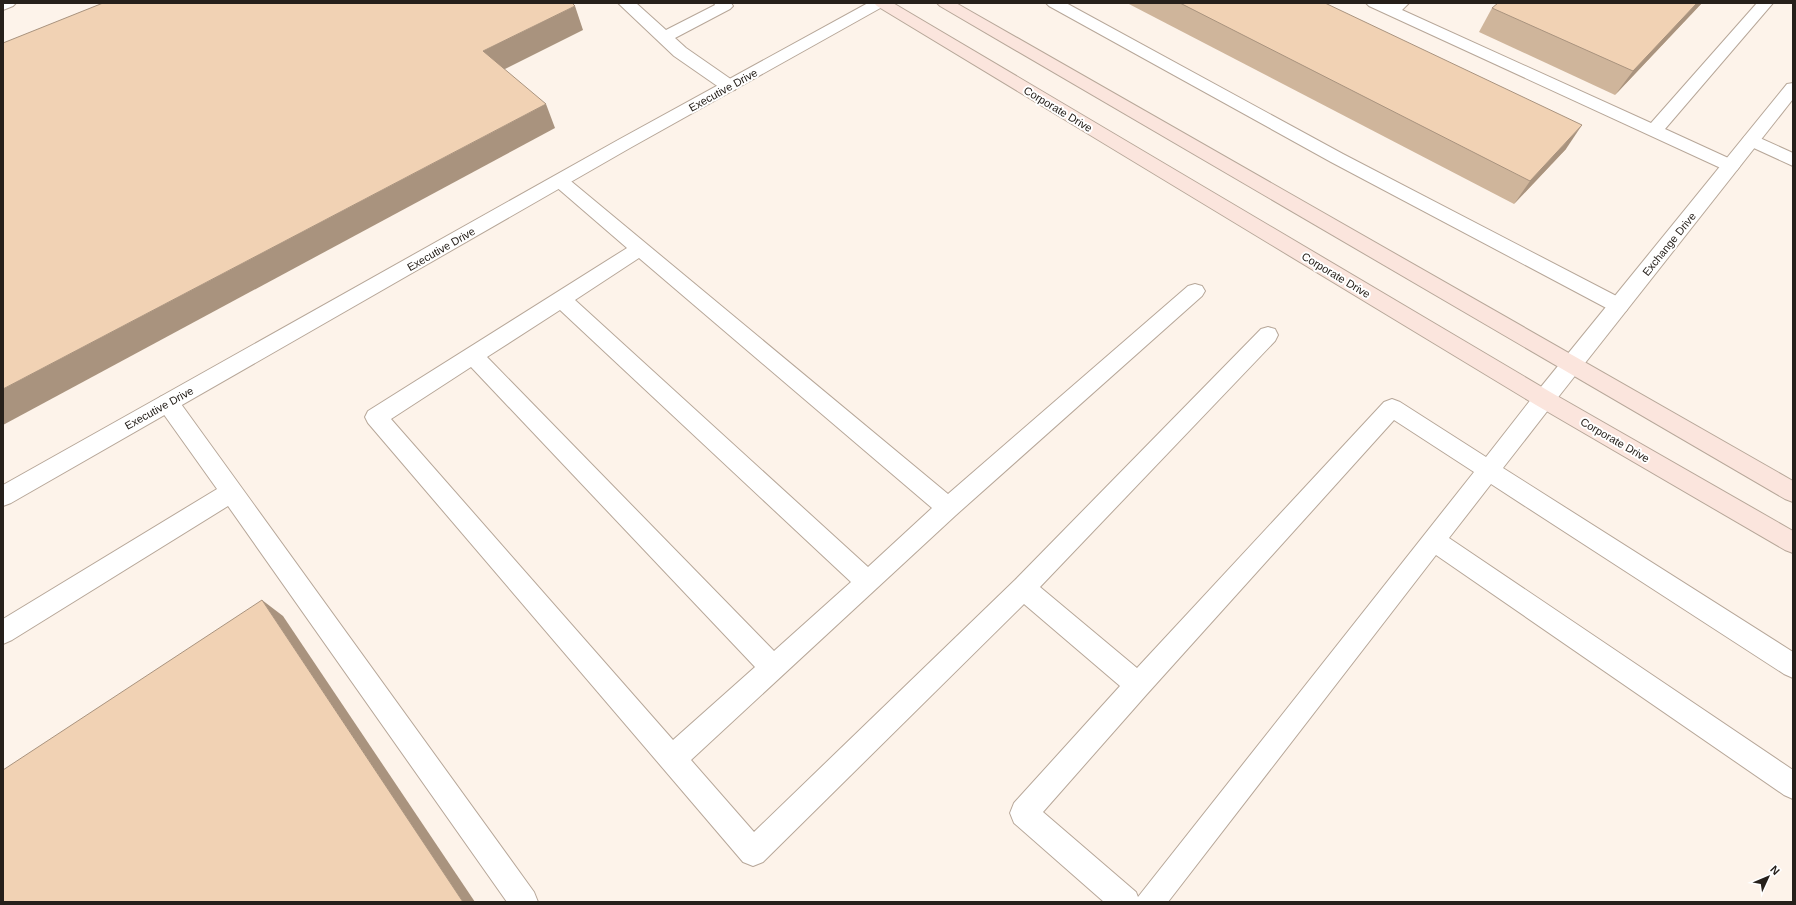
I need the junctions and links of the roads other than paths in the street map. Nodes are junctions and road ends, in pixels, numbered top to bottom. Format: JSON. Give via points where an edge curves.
{"nodes":[{"id":1,"x":8,"y":3,"type":"edge"},
{"id":2,"x":626,"y":3,"type":"edge"},
{"id":3,"x":722,"y":3,"type":"edge"},
{"id":4,"x":881,"y":3,"type":"edge"},
{"id":5,"x":945,"y":3,"type":"edge"},
{"id":6,"x":1054,"y":3,"type":"edge"},
{"id":7,"x":1374,"y":3,"type":"edge"},
{"id":8,"x":1765,"y":3,"type":"edge"},
{"id":9,"x":3,"y":5,"type":"edge"},
{"id":10,"x":1396,"y":7,"type":"edge"},
{"id":11,"x":664,"y":37,"type":"junction"},
{"id":12,"x":729,"y":86,"type":"junction"},
{"id":13,"x":1793,"y":88,"type":"edge"},
{"id":14,"x":1654,"y":131,"type":"junction"},
{"id":15,"x":1751,"y":140,"type":"junction"},
{"id":16,"x":1793,"y":160,"type":"edge"},
{"id":17,"x":1731,"y":166,"type":"junction"},
{"id":18,"x":560,"y":181,"type":"junction"},
{"id":19,"x":641,"y":248,"type":"junction"},
{"id":20,"x":1195,"y":291,"type":"dead end"},
{"id":21,"x":560,"y":300,"type":"junction"},
{"id":22,"x":1619,"y":306,"type":"junction"},
{"id":23,"x":1268,"y":336,"type":"dead end"},
{"id":24,"x":472,"y":355,"type":"junction"},
{"id":25,"x":1571,"y":366,"type":"junction"},
{"id":26,"x":1544,"y":399,"type":"junction"},
{"id":27,"x":168,"y":403,"type":"junction"},
{"id":28,"x":1488,"y":470,"type":"junction"},
{"id":29,"x":231,"y":492,"type":"junction"},
{"id":30,"x":1793,"y":492,"type":"edge"},
{"id":31,"x":3,"y":496,"type":"edge"},
{"id":32,"x":948,"y":508,"type":"junction"},
{"id":33,"x":1433,"y":540,"type":"junction"},
{"id":34,"x":1793,"y":543,"type":"edge"},
{"id":35,"x":868,"y":582,"type":"junction"},
{"id":36,"x":1023,"y":588,"type":"junction"},
{"id":37,"x":3,"y":632,"type":"edge"},
{"id":38,"x":1793,"y":666,"type":"edge"},
{"id":39,"x":773,"y":668,"type":"junction"},
{"id":40,"x":1138,"y":685,"type":"junction"},
{"id":41,"x":672,"y":759,"type":"junction"},
{"id":42,"x":1793,"y":786,"type":"edge"},
{"id":43,"x":524,"y":902,"type":"edge"},
{"id":44,"x":1126,"y":902,"type":"edge"},
{"id":45,"x":1150,"y":902,"type":"edge"}],
"edges":[{"from":1,"to":9,"type":"street"},
{"from":2,"to":11,"type":"street"},
{"from":3,"to":11,"type":"street","via":[[725,6]]},
{"from":4,"to":12,"type":"street","name":"Executive Drive"},
{"from":4,"to":26,"type":"street","name":"Corporate Drive"},
{"from":5,"to":25,"type":"street"},
{"from":6,"to":22,"type":"street","via":[[1344,162]]},
{"from":7,"to":10,"type":"street"},
{"from":8,"to":14,"type":"street"},
{"from":10,"to":14,"type":"street"},
{"from":11,"to":12,"type":"street","via":[[680,52]]},
{"from":12,"to":18,"type":"street","name":"Executive Drive"},
{"from":13,"to":15,"type":"street","name":"Exchange Drive"},
{"from":14,"to":17,"type":"street"},
{"from":15,"to":16,"type":"street"},
{"from":15,"to":17,"type":"street","name":"Exchange Drive"},
{"from":17,"to":22,"type":"street","name":"Exchange Drive"},
{"from":18,"to":19,"type":"street"},
{"from":18,"to":27,"type":"street","name":"Executive Drive"},
{"from":19,"to":21,"type":"street"},
{"from":19,"to":32,"type":"street"},
{"from":20,"to":32,"type":"street"},
{"from":21,"to":24,"type":"street"},
{"from":21,"to":35,"type":"street"},
{"from":22,"to":25,"type":"street","name":"Exchange Drive"},
{"from":23,"to":36,"type":"street"},
{"from":24,"to":39,"type":"street"},
{"from":24,"to":41,"type":"street","via":[[376,416]]},
{"from":25,"to":26,"type":"street","name":"Exchange Drive"},
{"from":25,"to":30,"type":"street"},
{"from":26,"to":28,"type":"street","name":"Exchange Drive"},
{"from":26,"to":34,"type":"street","name":"Corporate Drive"},
{"from":27,"to":29,"type":"street"},
{"from":27,"to":31,"type":"street","name":"Executive Drive"},
{"from":28,"to":33,"type":"street","name":"Exchange Drive"},
{"from":28,"to":38,"type":"street"},
{"from":28,"to":40,"type":"street","via":[[1392,408]]},
{"from":29,"to":37,"type":"street"},
{"from":29,"to":43,"type":"street"},
{"from":32,"to":35,"type":"street"},
{"from":33,"to":42,"type":"street"},
{"from":33,"to":45,"type":"street","name":"Exchange Drive"},
{"from":35,"to":39,"type":"street"},
{"from":36,"to":40,"type":"street"},
{"from":36,"to":41,"type":"street","via":[[753,852]]},
{"from":39,"to":41,"type":"street"},
{"from":40,"to":44,"type":"street","via":[[1024,813]]}]}
